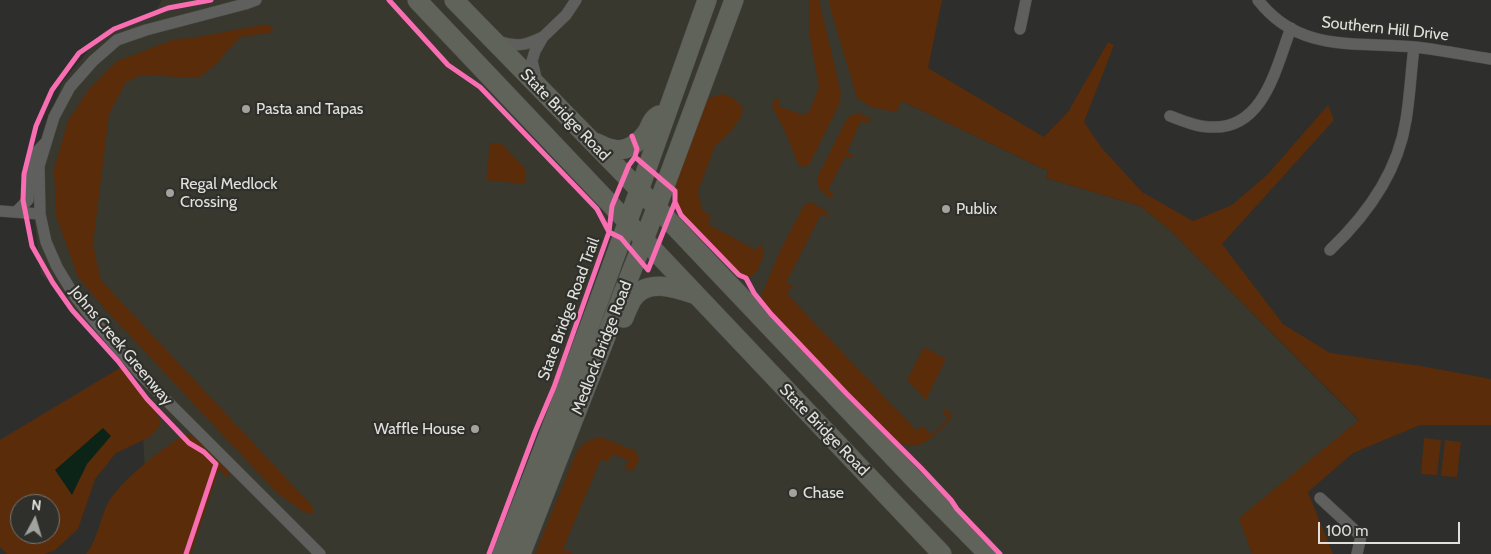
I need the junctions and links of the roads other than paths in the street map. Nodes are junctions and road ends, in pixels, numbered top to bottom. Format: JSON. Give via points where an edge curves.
{"nodes":[{"id":1,"x":256,"y":0,"type":"edge"},
{"id":2,"x":417,"y":0,"type":"edge"},
{"id":3,"x":454,"y":0,"type":"edge"},
{"id":4,"x":576,"y":0,"type":"edge"},
{"id":5,"x":707,"y":0,"type":"edge"},
{"id":6,"x":734,"y":0,"type":"edge"},
{"id":7,"x":1026,"y":0,"type":"edge"},
{"id":8,"x":1258,"y":0,"type":"edge"},
{"id":9,"x":1291,"y":28,"type":"junction"},
{"id":10,"x":1020,"y":29,"type":"dead end"},
{"id":11,"x":543,"y":37,"type":"junction"},
{"id":12,"x":493,"y":40,"type":"junction"},
{"id":13,"x":1414,"y":47,"type":"junction"},
{"id":14,"x":1491,"y":58,"type":"edge"},
{"id":15,"x":540,"y":88,"type":"junction"},
{"id":16,"x":667,"y":111,"type":"junction"},
{"id":17,"x":1170,"y":116,"type":"dead end"},
{"id":18,"x":48,"y":140,"type":"junction"},
{"id":19,"x":592,"y":142,"type":"junction"},
{"id":20,"x":640,"y":190,"type":"junction"},
{"id":21,"x":657,"y":208,"type":"junction"},
{"id":22,"x":0,"y":211,"type":"edge"},
{"id":23,"x":16,"y":212,"type":"junction"},
{"id":24,"x":40,"y":214,"type":"junction"},
{"id":25,"x":627,"y":222,"type":"junction"},
{"id":26,"x":644,"y":239,"type":"junction"},
{"id":27,"x":1330,"y":250,"type":"dead end"},
{"id":28,"x":697,"y":295,"type":"junction"},
{"id":29,"x":602,"y":346,"type":"junction"},
{"id":30,"x":1320,"y":498,"type":"dead end"},
{"id":31,"x":317,"y":553,"type":"edge"},
{"id":32,"x":502,"y":554,"type":"edge"},
{"id":33,"x":521,"y":554,"type":"edge"},
{"id":34,"x":942,"y":554,"type":"edge"},
{"id":35,"x":988,"y":554,"type":"edge"},
{"id":36,"x":1357,"y":554,"type":"edge"}],
"edges":[{"from":1,"to":18,"type":"street","via":[[117,40],[70,87],[54,117]]},
{"from":2,"to":25,"type":"highway","name":"State Bridge Road"},
{"from":3,"to":12,"type":"highway","name":"State Bridge Road"},
{"from":4,"to":11,"type":"street","via":[[566,15]]},
{"from":5,"to":16,"type":"highway","name":"Medlock Bridge Road"},
{"from":6,"to":21,"type":"highway","name":"Medlock Bridge Road"},
{"from":7,"to":10,"type":"street"},
{"from":8,"to":9,"type":"street","name":"Southern Hill Drive"},
{"from":9,"to":13,"type":"street","name":"Southern Hill Drive","via":[[1336,44]]},
{"from":9,"to":17,"type":"street","via":[[1266,94],[1247,116],[1230,125],[1212,128]]},
{"from":11,"to":12,"type":"street","via":[[518,46]]},
{"from":11,"to":15,"type":"street","via":[[532,61]]},
{"from":12,"to":15,"type":"highway","name":"State Bridge Road"},
{"from":13,"to":14,"type":"street","name":"Southern Hill Drive"},
{"from":13,"to":27,"type":"street","via":[[1406,121],[1394,164],[1369,209]]},
{"from":15,"to":19,"type":"highway","name":"State Bridge Road"},
{"from":16,"to":19,"type":"highway","via":[[654,118],[643,138],[627,148],[612,149]]},
{"from":16,"to":20,"type":"highway","name":"Medlock Bridge Road"},
{"from":18,"to":23,"type":"street","via":[[33,156],[28,200]]},
{"from":18,"to":24,"type":"street","via":[[39,166]]},
{"from":19,"to":20,"type":"highway","name":"State Bridge Road"},
{"from":20,"to":21,"type":"highway","name":"State Bridge Road"},
{"from":20,"to":25,"type":"highway","name":"Medlock Bridge Road"},
{"from":21,"to":26,"type":"highway","name":"Medlock Bridge Road"},
{"from":21,"to":35,"type":"highway","name":"State Bridge Road","via":[[906,472]]},
{"from":22,"to":23,"type":"street"},
{"from":23,"to":24,"type":"street"},
{"from":24,"to":31,"type":"street","via":[[46,242],[74,295],[140,374]]},
{"from":25,"to":26,"type":"highway","name":"State Bridge Road"},
{"from":25,"to":32,"type":"highway","name":"Medlock Bridge Road"},
{"from":26,"to":28,"type":"highway","name":"State Bridge Road"},
{"from":26,"to":29,"type":"highway","name":"Medlock Bridge Road"},
{"from":28,"to":29,"type":"highway","via":[[668,286],[645,288],[633,298],[618,332]]},
{"from":28,"to":34,"type":"highway","name":"State Bridge Road"},
{"from":29,"to":33,"type":"highway","name":"Medlock Bridge Road"},
{"from":30,"to":36,"type":"street","via":[[1360,536]]}]}
